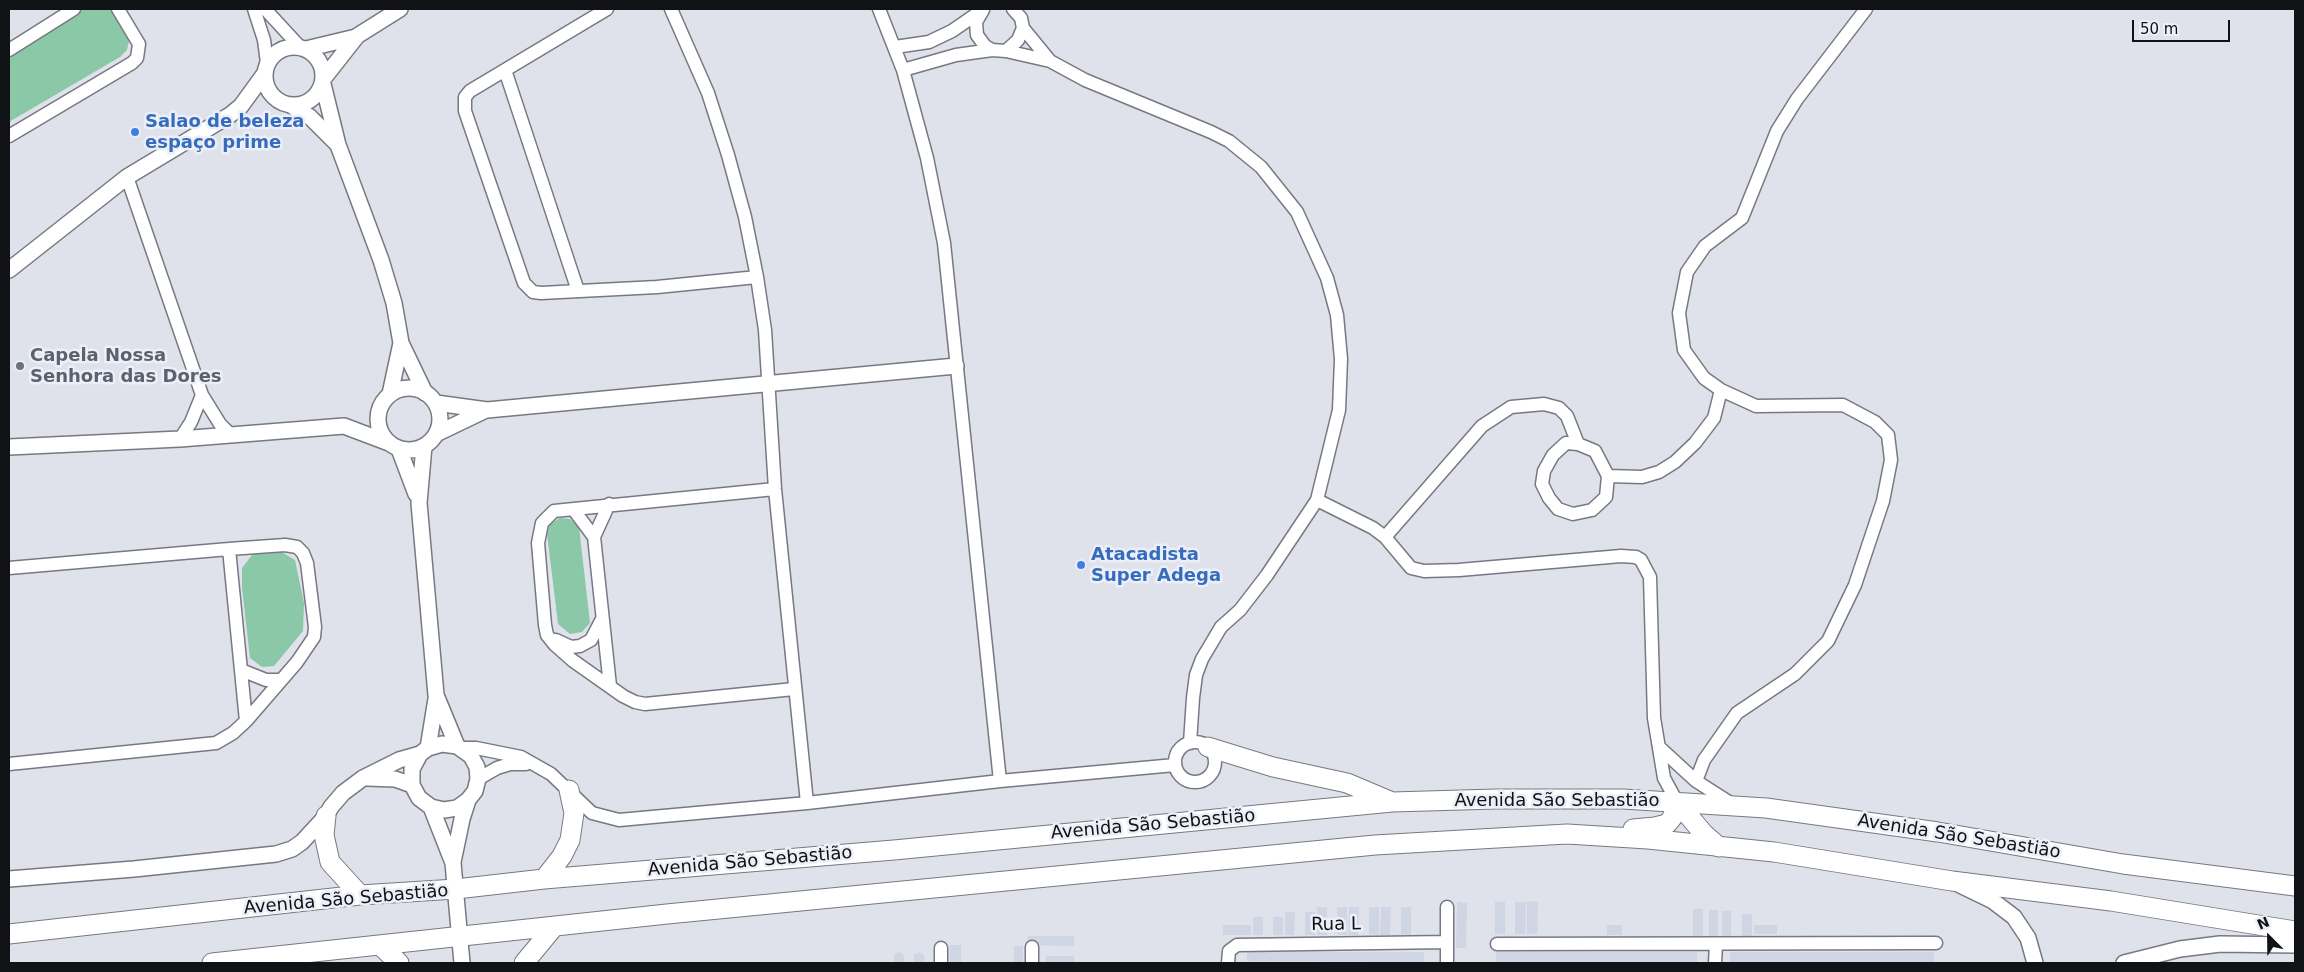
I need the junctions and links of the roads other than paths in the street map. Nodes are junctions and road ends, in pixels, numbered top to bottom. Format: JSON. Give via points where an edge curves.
{"nodes":[{"id":1,"x":74,"y":9,"type":"edge"},
{"id":2,"x":118,"y":9,"type":"edge"},
{"id":3,"x":254,"y":9,"type":"edge"},
{"id":4,"x":265,"y":9,"type":"edge"},
{"id":5,"x":400,"y":9,"type":"edge"},
{"id":6,"x":607,"y":9,"type":"edge"},
{"id":7,"x":671,"y":9,"type":"edge"},
{"id":8,"x":879,"y":9,"type":"edge"},
{"id":9,"x":984,"y":9,"type":"edge"},
{"id":10,"x":1015,"y":9,"type":"edge"},
{"id":11,"x":1866,"y":9,"type":"edge"},
{"id":12,"x":1022,"y":28,"type":"junction"},
{"id":13,"x":357,"y":36,"type":"junction"},
{"id":14,"x":895,"y":47,"type":"junction"},
{"id":15,"x":303,"y":48,"type":"junction"},
{"id":16,"x":9,"y":50,"type":"edge"},
{"id":17,"x":992,"y":50,"type":"junction"},
{"id":18,"x":1006,"y":51,"type":"junction"},
{"id":19,"x":1050,"y":61,"type":"junction"},
{"id":20,"x":266,"y":68,"type":"junction"},
{"id":21,"x":505,"y":70,"type":"junction"},
{"id":22,"x":903,"y":70,"type":"junction"},
{"id":23,"x":323,"y":81,"type":"junction"},
{"id":24,"x":292,"y":106,"type":"junction"},
{"id":25,"x":9,"y":136,"type":"edge"},
{"id":26,"x":338,"y":145,"type":"junction"},
{"id":27,"x":126,"y":178,"type":"junction"},
{"id":28,"x":9,"y":270,"type":"edge"},
{"id":29,"x":757,"y":277,"type":"junction"},
{"id":30,"x":578,"y":291,"type":"junction"},
{"id":31,"x":401,"y":342,"type":"junction"},
{"id":32,"x":956,"y":366,"type":"junction"},
{"id":33,"x":768,"y":383,"type":"junction"},
{"id":34,"x":1721,"y":390,"type":"junction"},
{"id":35,"x":425,"y":393,"type":"junction"},
{"id":36,"x":390,"y":394,"type":"junction"},
{"id":37,"x":202,"y":395,"type":"junction"},
{"id":38,"x":436,"y":404,"type":"junction"},
{"id":39,"x":487,"y":410,"type":"junction"},
{"id":40,"x":230,"y":434,"type":"junction"},
{"id":41,"x":436,"y":434,"type":"junction"},
{"id":42,"x":180,"y":439,"type":"junction"},
{"id":43,"x":1578,"y":444,"type":"junction"},
{"id":44,"x":9,"y":446,"type":"edge"},
{"id":45,"x":394,"y":446,"type":"junction"},
{"id":46,"x":424,"y":446,"type":"junction"},
{"id":47,"x":1608,"y":476,"type":"junction"},
{"id":48,"x":775,"y":489,"type":"junction"},
{"id":49,"x":1317,"y":500,"type":"junction"},
{"id":50,"x":418,"y":504,"type":"junction"},
{"id":51,"x":609,"y":504,"type":"junction"},
{"id":52,"x":573,"y":509,"type":"junction"},
{"id":53,"x":594,"y":537,"type":"junction"},
{"id":54,"x":1386,"y":537,"type":"junction"},
{"id":55,"x":229,"y":549,"type":"junction"},
{"id":56,"x":9,"y":568,"type":"edge"},
{"id":57,"x":603,"y":616,"type":"junction"},
{"id":58,"x":547,"y":635,"type":"junction"},
{"id":59,"x":241,"y":670,"type":"junction"},
{"id":60,"x":281,"y":680,"type":"junction"},
{"id":61,"x":610,"y":686,"type":"junction"},
{"id":62,"x":794,"y":688,"type":"junction"},
{"id":63,"x":436,"y":695,"type":"junction"},
{"id":64,"x":246,"y":721,"type":"junction"},
{"id":65,"x":1199,"y":745,"type":"junction"},
{"id":66,"x":459,"y":747,"type":"junction"},
{"id":67,"x":1659,"y":747,"type":"junction"},
{"id":68,"x":424,"y":751,"type":"junction"},
{"id":69,"x":9,"y":764,"type":"edge"},
{"id":70,"x":1175,"y":765,"type":"junction"},
{"id":71,"x":538,"y":766,"type":"junction"},
{"id":72,"x":362,"y":778,"type":"junction"},
{"id":73,"x":478,"y":779,"type":"junction"},
{"id":74,"x":1000,"y":781,"type":"junction"},
{"id":75,"x":1696,"y":782,"type":"junction"},
{"id":76,"x":412,"y":785,"type":"junction"},
{"id":77,"x":568,"y":790,"type":"junction"},
{"id":78,"x":468,"y":800,"type":"junction"},
{"id":79,"x":1392,"y":802,"type":"junction"},
{"id":80,"x":1677,"y":802,"type":"junction"},
{"id":81,"x":807,"y":804,"type":"junction"},
{"id":82,"x":1736,"y":806,"type":"junction"},
{"id":83,"x":431,"y":807,"type":"junction"},
{"id":84,"x":326,"y":816,"type":"junction"},
{"id":85,"x":1567,"y":834,"type":"junction"},
{"id":86,"x":1719,"y":847,"type":"junction"},
{"id":87,"x":453,"y":863,"type":"junction"},
{"id":88,"x":9,"y":879,"type":"edge"},
{"id":89,"x":544,"y":879,"type":"junction"},
{"id":90,"x":1952,"y":880,"type":"junction"},
{"id":91,"x":2295,"y":886,"type":"edge"},
{"id":92,"x":456,"y":889,"type":"junction"},
{"id":93,"x":360,"y":896,"type":"junction"},
{"id":94,"x":1447,"y":907,"type":"dead end"},
{"id":95,"x":554,"y":928,"type":"junction"},
{"id":96,"x":2295,"y":931,"type":"edge"},
{"id":97,"x":9,"y":934,"type":"edge"},
{"id":98,"x":461,"y":937,"type":"junction"},
{"id":99,"x":1447,"y":942,"type":"junction"},
{"id":100,"x":1936,"y":943,"type":"dead end"},
{"id":101,"x":1497,"y":944,"type":"dead end"},
{"id":102,"x":1716,"y":944,"type":"junction"},
{"id":103,"x":2295,"y":945,"type":"edge"},
{"id":104,"x":381,"y":946,"type":"junction"},
{"id":105,"x":941,"y":948,"type":"dead end"},
{"id":106,"x":1032,"y":948,"type":"dead end"},
{"id":107,"x":1228,"y":957,"type":"edge"},
{"id":108,"x":212,"y":963,"type":"edge"},
{"id":109,"x":399,"y":963,"type":"edge"},
{"id":110,"x":462,"y":963,"type":"edge"},
{"id":111,"x":524,"y":963,"type":"edge"},
{"id":112,"x":941,"y":963,"type":"edge"},
{"id":113,"x":1032,"y":963,"type":"edge"},
{"id":114,"x":1447,"y":963,"type":"edge"},
{"id":115,"x":1715,"y":963,"type":"edge"},
{"id":116,"x":2035,"y":963,"type":"edge"},
{"id":117,"x":2124,"y":963,"type":"edge"}],
"edges":[{"from":1,"to":16,"type":"street"},
{"from":2,"to":25,"type":"street","via":[[139,44],[137,58]]},
{"from":3,"to":20,"type":"street","via":[[264,40]]},
{"from":4,"to":15,"type":"street"},
{"from":5,"to":13,"type":"street"},
{"from":6,"to":21,"type":"street"},
{"from":7,"to":29,"type":"street","via":[[708,93],[728,155]]},
{"from":8,"to":14,"type":"street"},
{"from":9,"to":14,"type":"street","via":[[929,42]]},
{"from":9,"to":17,"type":"street","via":[[976,22],[977,35]]},
{"from":10,"to":12,"type":"street","via":[[1021,18]]},
{"from":11,"to":34,"type":"street","via":[[1797,99],[1777,131],[1742,218],[1705,246],[1687,272],[1679,312],[1684,350],[1704,378]]},
{"from":12,"to":18,"type":"street","via":[[1018,40]]},
{"from":12,"to":19,"type":"street"},
{"from":13,"to":15,"type":"street"},
{"from":13,"to":23,"type":"street"},
{"from":14,"to":22,"type":"street"},
{"from":15,"to":20,"type":"street","via":[[281,50]]},
{"from":15,"to":23,"type":"street","via":[[320,61]]},
{"from":17,"to":18,"type":"street"},
{"from":17,"to":22,"type":"street","via":[[956,55]]},
{"from":18,"to":19,"type":"street"},
{"from":19,"to":49,"type":"street","via":[[1085,80],[1229,141],[1261,167],[1297,212],[1327,278],[1337,315],[1341,359],[1339,410]]},
{"from":20,"to":24,"type":"street","via":[[269,92],[279,102]]},
{"from":20,"to":27,"type":"street","via":[[253,92],[230,115]]},
{"from":21,"to":30,"type":"street"},
{"from":21,"to":30,"type":"street","via":[[470,91],[465,97],[465,112],[524,283],[533,292]]},
{"from":22,"to":32,"type":"street","via":[[927,158],[944,242]]},
{"from":23,"to":24,"type":"street","via":[[311,101]]},
{"from":23,"to":26,"type":"street"},
{"from":24,"to":26,"type":"street","via":[[310,117]]},
{"from":26,"to":31,"type":"street","via":[[381,260]]},
{"from":27,"to":28,"type":"street"},
{"from":27,"to":37,"type":"street"},
{"from":29,"to":30,"type":"street"},
{"from":29,"to":33,"type":"street"},
{"from":31,"to":35,"type":"street"},
{"from":31,"to":36,"type":"street"},
{"from":32,"to":33,"type":"street"},
{"from":32,"to":74,"type":"street"},
{"from":33,"to":39,"type":"street"},
{"from":33,"to":48,"type":"street"},
{"from":34,"to":47,"type":"street","via":[[1714,418],[1675,462],[1642,477]]},
{"from":34,"to":75,"type":"street","via":[[1756,406],[1844,405],[1875,422],[1888,435],[1892,460],[1883,501],[1855,585],[1828,641],[1795,674],[1737,713],[1704,760]]},
{"from":35,"to":36,"type":"street","via":[[406,389]]},
{"from":35,"to":38,"type":"street"},
{"from":36,"to":45,"type":"street","via":[[381,405],[378,416],[382,435]]},
{"from":37,"to":40,"type":"street"},
{"from":37,"to":42,"type":"street"},
{"from":38,"to":39,"type":"street"},
{"from":38,"to":41,"type":"street","via":[[440,416]]},
{"from":39,"to":41,"type":"street"},
{"from":40,"to":42,"type":"street"},
{"from":40,"to":45,"type":"street","via":[[344,426]]},
{"from":41,"to":46,"type":"street"},
{"from":42,"to":44,"type":"street"},
{"from":43,"to":47,"type":"street","via":[[1595,451]]},
{"from":43,"to":47,"type":"street","via":[[1566,443],[1553,455],[1544,471],[1542,484],[1558,509],[1573,514],[1592,510],[1606,497]]},
{"from":43,"to":54,"type":"street","via":[[1568,416],[1559,408],[1544,404],[1511,407],[1482,426]]},
{"from":45,"to":46,"type":"street","via":[[411,450]]},
{"from":45,"to":50,"type":"street","via":[[412,480]]},
{"from":46,"to":50,"type":"street"},
{"from":48,"to":51,"type":"street"},
{"from":48,"to":62,"type":"street"},
{"from":49,"to":54,"type":"street"},
{"from":49,"to":65,"type":"street","via":[[1267,575],[1240,610],[1221,627],[1202,659],[1193,698]]},
{"from":50,"to":63,"type":"street"},
{"from":51,"to":52,"type":"street"},
{"from":51,"to":53,"type":"street"},
{"from":52,"to":53,"type":"street"},
{"from":52,"to":58,"type":"street","via":[[554,511],[546,517],[539,533]]},
{"from":53,"to":57,"type":"street"},
{"from":54,"to":67,"type":"street","via":[[1411,568],[1424,571],[1621,556],[1641,560],[1650,577],[1654,718]]},
{"from":55,"to":56,"type":"street"},
{"from":55,"to":59,"type":"street"},
{"from":55,"to":60,"type":"street","via":[[285,545],[296,547],[303,553],[314,614],[314,637]]},
{"from":57,"to":58,"type":"street","via":[[591,640],[580,646],[571,647]]},
{"from":57,"to":61,"type":"street"},
{"from":58,"to":61,"type":"street","via":[[572,660]]},
{"from":59,"to":60,"type":"street","via":[[266,680]]},
{"from":59,"to":64,"type":"street"},
{"from":60,"to":64,"type":"street"},
{"from":61,"to":62,"type":"street","via":[[623,696],[645,704]]},
{"from":62,"to":81,"type":"street"},
{"from":63,"to":66,"type":"street"},
{"from":63,"to":68,"type":"street"},
{"from":64,"to":69,"type":"street","via":[[225,739],[208,745]]},
{"from":65,"to":70,"type":"street","via":[[1180,748]]},
{"from":65,"to":70,"type":"street","via":[[1215,761],[1214,768],[1204,780],[1197,782],[1182,778]]},
{"from":65,"to":79,"type":"main road","via":[[1274,767],[1347,783]]},
{"from":66,"to":68,"type":"street","via":[[442,744]]},
{"from":66,"to":71,"type":"street","via":[[521,757]]},
{"from":66,"to":73,"type":"street","via":[[471,756],[477,767]]},
{"from":67,"to":75,"type":"street"},
{"from":67,"to":80,"type":"street","via":[[1664,778]]},
{"from":68,"to":72,"type":"street"},
{"from":68,"to":76,"type":"street","via":[[412,769]]},
{"from":70,"to":74,"type":"street"},
{"from":71,"to":73,"type":"street","via":[[510,764]]},
{"from":71,"to":77,"type":"street"},
{"from":72,"to":76,"type":"street","via":[[395,779]]},
{"from":72,"to":84,"type":"street","via":[[343,793]]},
{"from":73,"to":78,"type":"street"},
{"from":74,"to":81,"type":"street"},
{"from":75,"to":82,"type":"street"},
{"from":76,"to":83,"type":"street","via":[[419,798]]},
{"from":77,"to":81,"type":"street","via":[[592,813],[620,820]]},
{"from":77,"to":89,"type":"main road","via":[[574,813],[570,840]]},
{"from":78,"to":83,"type":"street","via":[[457,808]]},
{"from":78,"to":87,"type":"street"},
{"from":79,"to":80,"type":"main road","name":"Avenida São Sebastião","via":[[1623,799]]},
{"from":79,"to":89,"type":"main road","name":"Avenida São Sebastião","via":[[894,850]]},
{"from":80,"to":82,"type":"main road","name":"Avenida São Sebastião"},
{"from":80,"to":85,"type":"main road","via":[[1667,824],[1654,828],[1608,828]]},
{"from":80,"to":86,"type":"main road"},
{"from":82,"to":91,"type":"main road","name":"Avenida São Sebastião","via":[[1928,830],[2123,864]]},
{"from":83,"to":87,"type":"street"},
{"from":84,"to":88,"type":"street","via":[[302,842],[276,854]]},
{"from":84,"to":93,"type":"main road","via":[[324,836],[330,862]]},
{"from":85,"to":86,"type":"main road","name":"Avenida São Sebastião"},
{"from":85,"to":95,"type":"main road","name":"Avenida São Sebastião","via":[[1365,846]]},
{"from":86,"to":90,"type":"main road","name":"Avenida São Sebastião"},
{"from":87,"to":92,"type":"street"},
{"from":89,"to":92,"type":"main road","name":"Avenida São Sebastião"},
{"from":90,"to":96,"type":"main road","name":"Avenida São Sebastião","via":[[2111,901]]},
{"from":90,"to":116,"type":"street","via":[[1993,901],[2014,917],[2028,938]]},
{"from":92,"to":93,"type":"main road","name":"Avenida São Sebastião"},
{"from":92,"to":98,"type":"street"},
{"from":93,"to":97,"type":"main road","name":"Avenida São Sebastião"},
{"from":94,"to":99,"type":"street"},
{"from":95,"to":98,"type":"main road","name":"Avenida São Sebastião"},
{"from":95,"to":111,"type":"main road"},
{"from":98,"to":104,"type":"main road","name":"Avenida São Sebastião"},
{"from":98,"to":110,"type":"street"},
{"from":99,"to":107,"type":"street","name":"Rua L","via":[[1237,945]]},
{"from":99,"to":114,"type":"street"},
{"from":100,"to":102,"type":"street"},
{"from":101,"to":102,"type":"street"},
{"from":102,"to":115,"type":"street"},
{"from":103,"to":117,"type":"street","via":[[2220,944],[2180,949]]},
{"from":104,"to":108,"type":"main road","name":"Avenida São Sebastião"},
{"from":104,"to":109,"type":"main road"},
{"from":105,"to":112,"type":"street"},
{"from":106,"to":113,"type":"street"}]}
